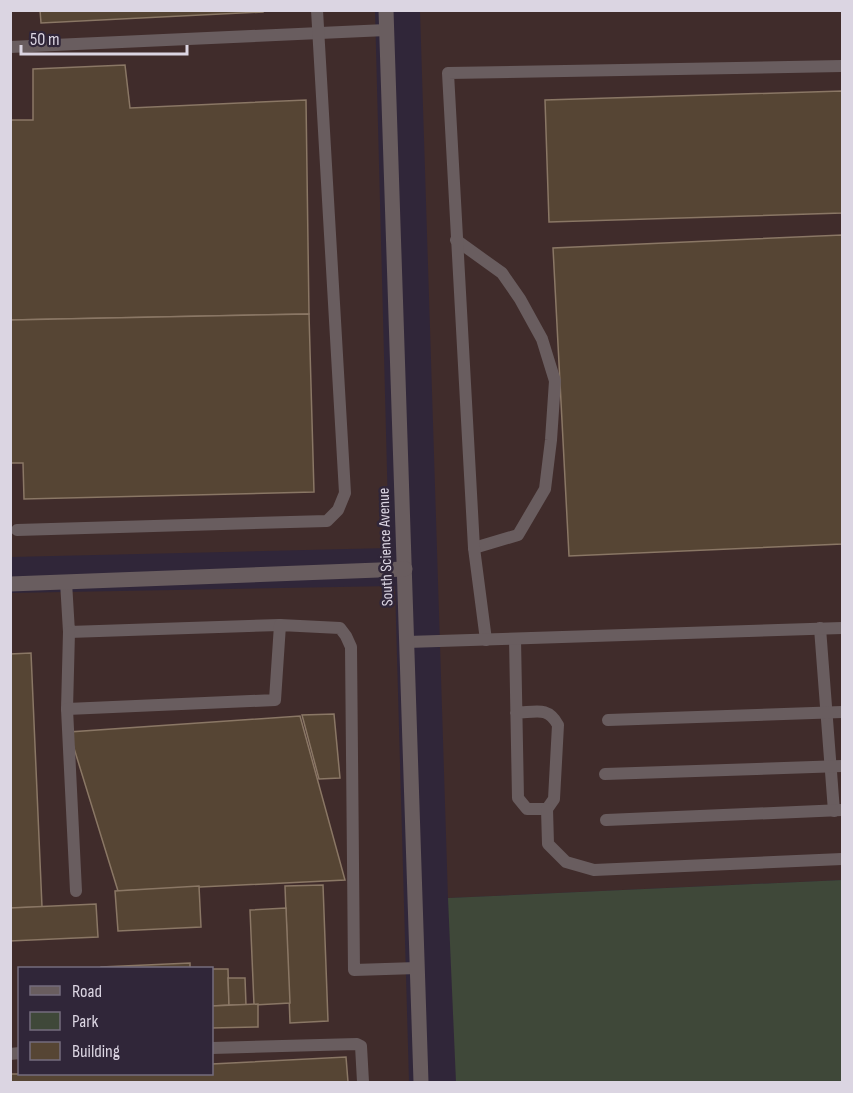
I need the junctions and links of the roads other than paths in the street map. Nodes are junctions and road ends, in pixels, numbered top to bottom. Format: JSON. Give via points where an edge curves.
{"nodes":[{"id":1,"x":317,"y":10,"type":"edge"},
{"id":2,"x":386,"y":10,"type":"edge"},
{"id":3,"x":386,"y":30,"type":"junction"},
{"id":4,"x":318,"y":32,"type":"junction"},
{"id":5,"x":10,"y":47,"type":"edge"},
{"id":6,"x":843,"y":66,"type":"edge"},
{"id":7,"x":456,"y":240,"type":"junction"},
{"id":8,"x":18,"y":530,"type":"dead end"},
{"id":9,"x":474,"y":548,"type":"junction"},
{"id":10,"x":405,"y":570,"type":"junction"},
{"id":11,"x":66,"y":582,"type":"junction"},
{"id":12,"x":10,"y":584,"type":"edge"},
{"id":13,"x":280,"y":626,"type":"junction"},
{"id":14,"x":820,"y":628,"type":"junction"},
{"id":15,"x":843,"y":628,"type":"edge"},
{"id":16,"x":69,"y":632,"type":"junction"},
{"id":17,"x":515,"y":639,"type":"junction"},
{"id":18,"x":486,"y":640,"type":"junction"},
{"id":19,"x":407,"y":642,"type":"junction"},
{"id":20,"x":67,"y":709,"type":"junction"},
{"id":21,"x":516,"y":712,"type":"junction"},
{"id":22,"x":843,"y":712,"type":"edge"},
{"id":23,"x":826,"y":713,"type":"junction"},
{"id":24,"x":608,"y":720,"type":"dead end"},
{"id":25,"x":837,"y":766,"type":"edge"},
{"id":26,"x":605,"y":774,"type":"dead end"},
{"id":27,"x":546,"y":809,"type":"junction"},
{"id":28,"x":838,"y":810,"type":"edge"},
{"id":29,"x":606,"y":820,"type":"dead end"},
{"id":30,"x":843,"y":859,"type":"edge"},
{"id":31,"x":76,"y":891,"type":"dead end"},
{"id":32,"x":417,"y":968,"type":"junction"},
{"id":33,"x":213,"y":1048,"type":"edge"},
{"id":34,"x":363,"y":1083,"type":"edge"},
{"id":35,"x":421,"y":1083,"type":"edge"}],
"edges":[{"from":1,"to":4,"type":"lane"},
{"from":2,"to":3,"type":"street","name":"South Science Avenue"},
{"from":3,"to":4,"type":"lane"},
{"from":3,"to":10,"type":"street","name":"South Science Avenue"},
{"from":4,"to":5,"type":"lane"},
{"from":4,"to":8,"type":"lane","via":[[345,493],[338,510],[327,521]]},
{"from":6,"to":7,"type":"lane","via":[[448,73]]},
{"from":7,"to":9,"type":"lane"},
{"from":7,"to":9,"type":"lane","via":[[502,273],[542,339],[555,381],[544,489],[518,535]]},
{"from":9,"to":18,"type":"lane"},
{"from":10,"to":11,"type":"street"},
{"from":10,"to":19,"type":"street","name":"South Science Avenue"},
{"from":11,"to":12,"type":"street"},
{"from":11,"to":16,"type":"lane"},
{"from":13,"to":16,"type":"lane"},
{"from":13,"to":20,"type":"lane","via":[[275,700]]},
{"from":13,"to":32,"type":"lane","via":[[340,628],[351,647],[354,970]]},
{"from":14,"to":15,"type":"lane"},
{"from":14,"to":17,"type":"lane"},
{"from":14,"to":23,"type":"lane"},
{"from":16,"to":20,"type":"lane"},
{"from":17,"to":18,"type":"lane"},
{"from":17,"to":21,"type":"lane"},
{"from":18,"to":19,"type":"lane"},
{"from":19,"to":32,"type":"street","name":"South Science Avenue"},
{"from":20,"to":31,"type":"lane"},
{"from":21,"to":27,"type":"lane","via":[[518,798],[527,809]]},
{"from":21,"to":27,"type":"lane","via":[[546,712],[558,725],[554,799]]},
{"from":22,"to":23,"type":"lane"},
{"from":23,"to":24,"type":"lane"},
{"from":23,"to":25,"type":"lane"},
{"from":25,"to":26,"type":"lane"},
{"from":25,"to":28,"type":"lane"},
{"from":27,"to":30,"type":"lane","via":[[548,844],[566,862],[594,870]]},
{"from":28,"to":29,"type":"lane"},
{"from":32,"to":35,"type":"street","name":"South Science Avenue"},
{"from":33,"to":34,"type":"lane","via":[[357,1044],[361,1046]]}]}
